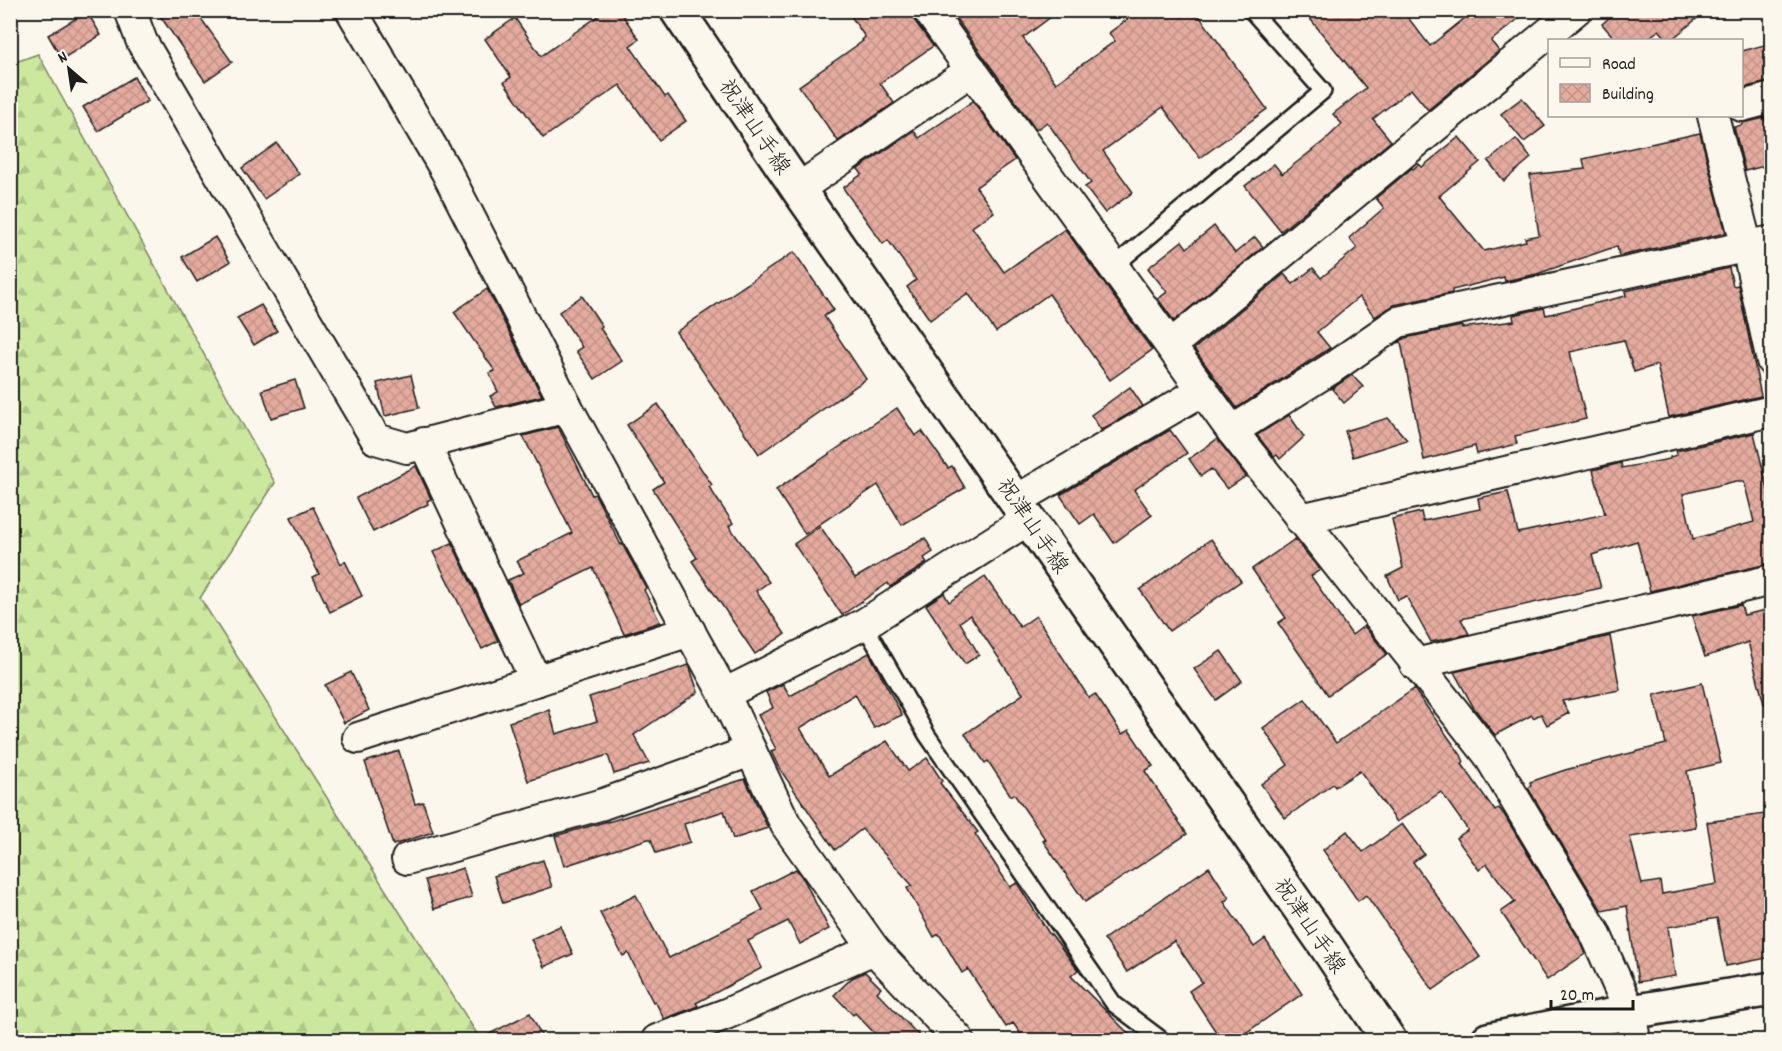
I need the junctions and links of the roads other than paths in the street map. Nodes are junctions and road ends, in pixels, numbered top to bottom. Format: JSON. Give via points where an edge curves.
{"nodes":[{"id":1,"x":130,"y":10,"type":"edge"},
{"id":2,"x":351,"y":10,"type":"edge"},
{"id":3,"x":677,"y":10,"type":"edge"},
{"id":4,"x":928,"y":10,"type":"edge"},
{"id":5,"x":1251,"y":10,"type":"edge"},
{"id":6,"x":1576,"y":10,"type":"edge"},
{"id":7,"x":972,"y":70,"type":"junction"},
{"id":8,"x":1772,"y":98,"type":"edge"},
{"id":9,"x":1743,"y":106,"type":"edge"},
{"id":10,"x":1713,"y":117,"type":"edge"},
{"id":11,"x":798,"y":189,"type":"junction"},
{"id":12,"x":1759,"y":244,"type":"edge"},
{"id":13,"x":1114,"y":266,"type":"junction"},
{"id":14,"x":1171,"y":345,"type":"junction"},
{"id":15,"x":1772,"y":361,"type":"edge"},
{"id":16,"x":1203,"y":390,"type":"junction"},
{"id":17,"x":567,"y":407,"type":"junction"},
{"id":18,"x":1772,"y":411,"type":"edge"},
{"id":19,"x":1232,"y":431,"type":"junction"},
{"id":20,"x":424,"y":443,"type":"junction"},
{"id":21,"x":1023,"y":510,"type":"junction"},
{"id":22,"x":1300,"y":519,"type":"junction"},
{"id":23,"x":1772,"y":580,"type":"edge"},
{"id":24,"x":864,"y":624,"type":"junction"},
{"id":25,"x":690,"y":631,"type":"junction"},
{"id":26,"x":1415,"y":664,"type":"junction"},
{"id":27,"x":536,"y":681,"type":"junction"},
{"id":28,"x":724,"y":694,"type":"junction"},
{"id":29,"x":358,"y":738,"type":"dead end"},
{"id":30,"x":751,"y":751,"type":"junction"},
{"id":31,"x":407,"y":859,"type":"dead end"},
{"id":32,"x":874,"y":950,"type":"junction"},
{"id":33,"x":1772,"y":989,"type":"edge"},
{"id":34,"x":1633,"y":1026,"type":"edge"},
{"id":35,"x":657,"y":1041,"type":"edge"},
{"id":36,"x":959,"y":1041,"type":"edge"},
{"id":37,"x":1162,"y":1041,"type":"edge"},
{"id":38,"x":1389,"y":1041,"type":"edge"},
{"id":39,"x":1488,"y":1041,"type":"edge"}],
"edges":[{"from":1,"to":20,"type":"street","via":[[142,42],[376,439],[407,448]]},
{"from":2,"to":17,"type":"street","via":[[446,171]]},
{"from":3,"to":11,"type":"street","name":"祝津山手線"},
{"from":4,"to":7,"type":"street"},
{"from":5,"to":13,"type":"lane","via":[[1323,91]]},
{"from":6,"to":14,"type":"street"},
{"from":7,"to":11,"type":"street"},
{"from":7,"to":13,"type":"street"},
{"from":8,"to":9,"type":"street"},
{"from":10,"to":12,"type":"street"},
{"from":11,"to":21,"type":"street","name":"祝津山手線"},
{"from":12,"to":15,"type":"street"},
{"from":12,"to":19,"type":"street","via":[[1398,322]]},
{"from":13,"to":14,"type":"street"},
{"from":14,"to":16,"type":"street"},
{"from":16,"to":19,"type":"street"},
{"from":16,"to":21,"type":"street"},
{"from":17,"to":20,"type":"street"},
{"from":17,"to":25,"type":"street"},
{"from":18,"to":22,"type":"street"},
{"from":19,"to":22,"type":"street"},
{"from":20,"to":27,"type":"street"},
{"from":21,"to":24,"type":"street"},
{"from":21,"to":38,"type":"street","name":"祝津山手線"},
{"from":22,"to":26,"type":"street"},
{"from":23,"to":26,"type":"street"},
{"from":24,"to":28,"type":"street"},
{"from":24,"to":37,"type":"lane","via":[[927,735],[1114,1004]]},
{"from":25,"to":27,"type":"street"},
{"from":25,"to":28,"type":"street"},
{"from":26,"to":34,"type":"street","via":[[1488,754],[1595,933]]},
{"from":27,"to":29,"type":"street"},
{"from":28,"to":30,"type":"street"},
{"from":30,"to":31,"type":"street","via":[[603,804]]},
{"from":30,"to":32,"type":"street","via":[[786,825]]},
{"from":32,"to":35,"type":"street"},
{"from":32,"to":36,"type":"street"},
{"from":33,"to":34,"type":"street"},
{"from":34,"to":39,"type":"street"}]}
